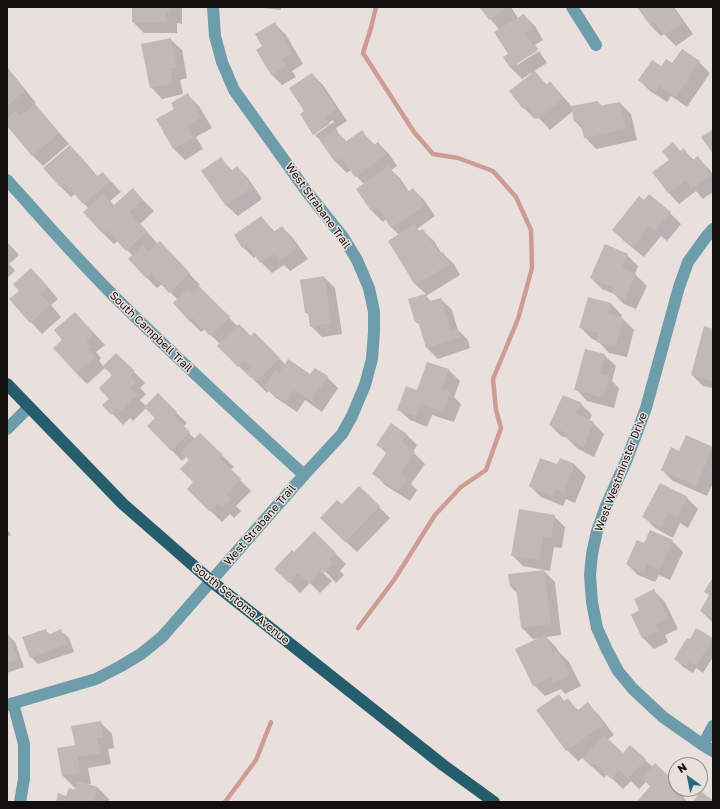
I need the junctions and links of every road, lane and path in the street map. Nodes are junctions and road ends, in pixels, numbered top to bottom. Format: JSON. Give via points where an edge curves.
{"nodes":[{"id":1,"x":213,"y":7,"type":"edge"},
{"id":2,"x":572,"y":7,"type":"edge"},
{"id":3,"x":596,"y":45,"type":"dead end"},
{"id":4,"x":7,"y":180,"type":"edge"},
{"id":5,"x":713,"y":229,"type":"edge"},
{"id":6,"x":7,"y":384,"type":"edge"},
{"id":7,"x":28,"y":406,"type":"junction"},
{"id":8,"x":7,"y":429,"type":"edge"},
{"id":9,"x":304,"y":476,"type":"junction"},
{"id":10,"x":211,"y":581,"type":"junction"},
{"id":11,"x":10,"y":704,"type":"edge"},
{"id":12,"x":713,"y":726,"type":"edge"},
{"id":13,"x":708,"y":748,"type":"edge"},
{"id":14,"x":20,"y":802,"type":"edge"},
{"id":15,"x":494,"y":802,"type":"edge"}],
"edges":[{"from":1,"to":9,"type":"street","name":"West Strabane Trail","via":[[215,36],[222,62],[234,90],[307,192],[343,237],[357,260],[369,288],[374,312],[372,359],[365,385],[352,416],[342,434]]},
{"from":2,"to":3,"type":"street"},
{"from":4,"to":9,"type":"street","name":"South Campbell Trail","via":[[122,304]]},
{"from":5,"to":13,"type":"street","name":"West Westminster Drive","via":[[688,262],[646,408],[597,531],[590,575],[597,628],[618,671],[663,717]]},
{"from":6,"to":7,"type":"main road","name":"South Sertoma Avenue"},
{"from":7,"to":8,"type":"street"},
{"from":7,"to":10,"type":"main road","name":"South Sertoma Avenue","via":[[124,504]]},
{"from":9,"to":10,"type":"street","name":"West Strabane Trail"},
{"from":10,"to":11,"type":"street","name":"West Strabane Trail","via":[[162,637],[141,654],[96,679]]},
{"from":10,"to":15,"type":"main road","name":"South Sertoma Avenue","via":[[443,765]]},
{"from":11,"to":14,"type":"street","via":[[24,744],[24,779]]},
{"from":12,"to":13,"type":"street"}]}
